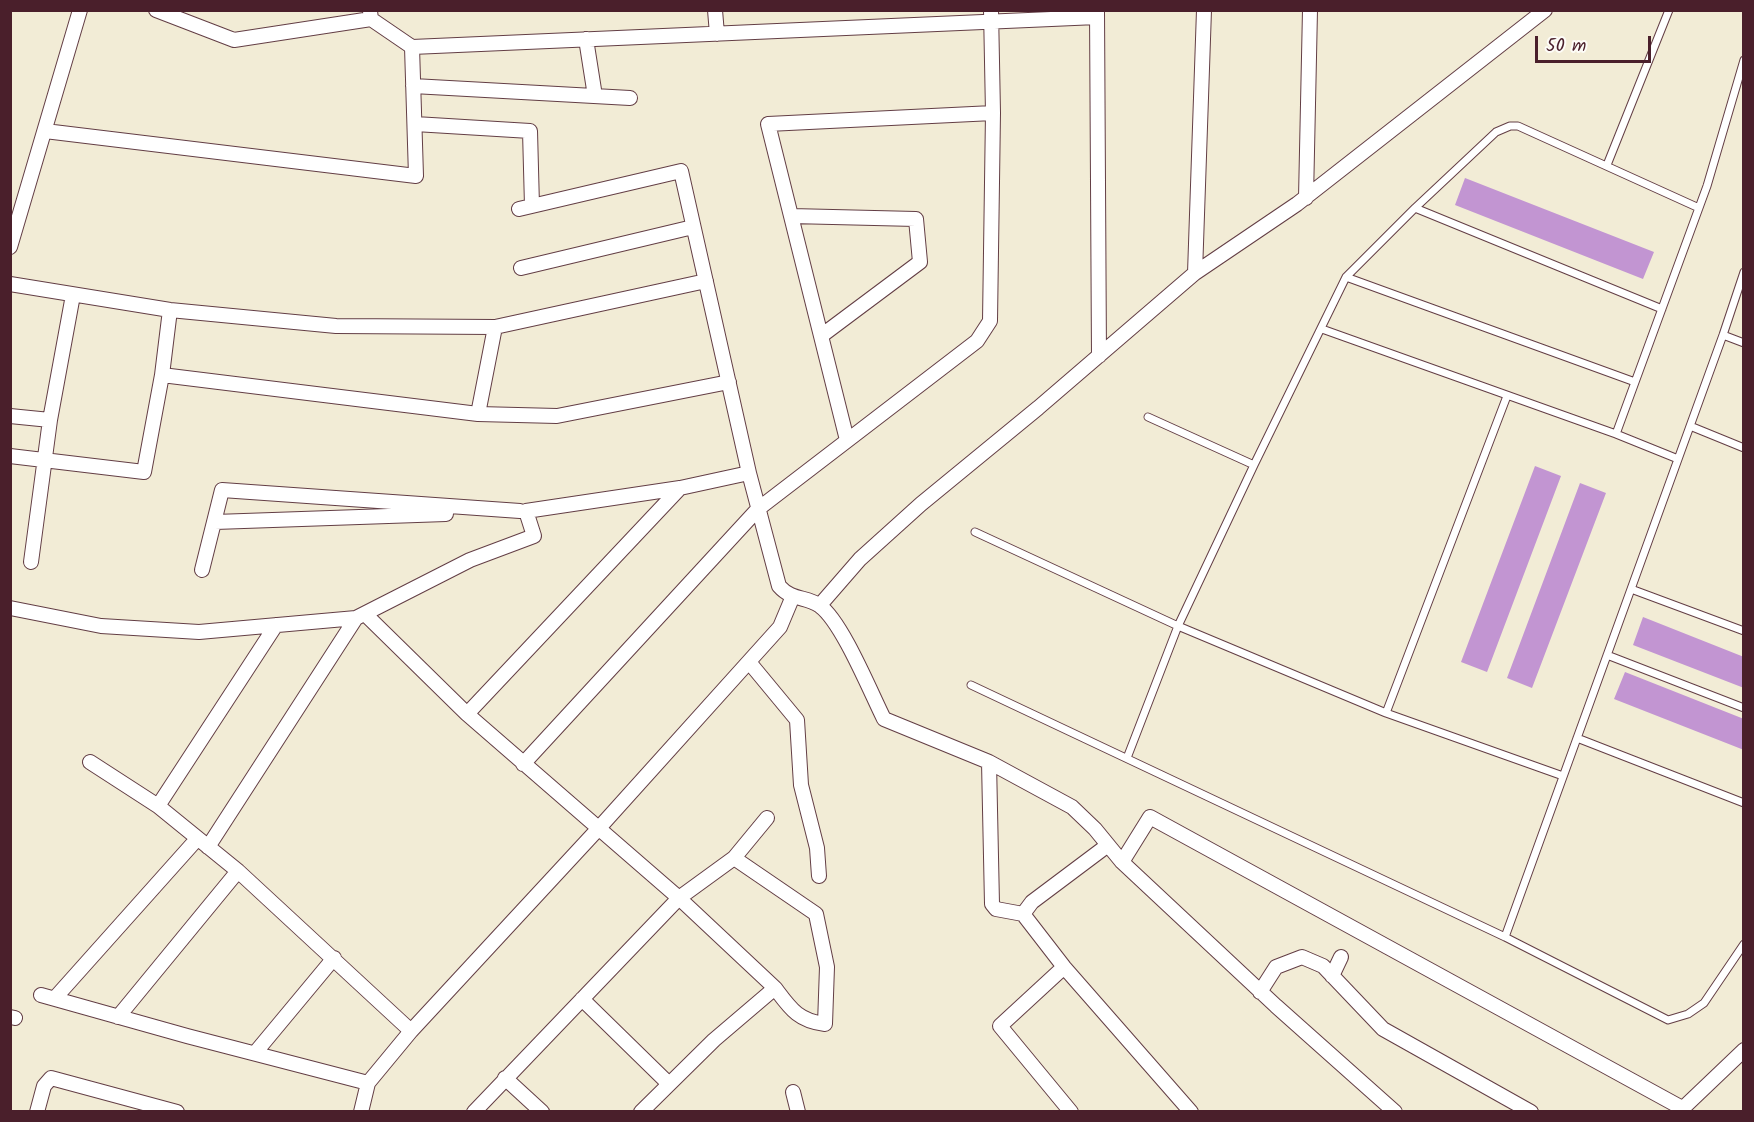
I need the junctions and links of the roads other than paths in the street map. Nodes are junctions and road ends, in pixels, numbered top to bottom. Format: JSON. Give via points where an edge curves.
{"nodes":[{"id":1,"x":80,"y":10,"type":"edge"},
{"id":2,"x":156,"y":10,"type":"edge"},
{"id":3,"x":715,"y":10,"type":"edge"},
{"id":4,"x":1204,"y":10,"type":"edge"},
{"id":5,"x":1310,"y":10,"type":"edge"},
{"id":6,"x":1545,"y":10,"type":"edge"},
{"id":7,"x":1669,"y":10,"type":"edge"},
{"id":8,"x":1097,"y":14,"type":"edge"},
{"id":9,"x":370,"y":15,"type":"edge"},
{"id":10,"x":991,"y":16,"type":"edge"},
{"id":11,"x":717,"y":34,"type":"junction"},
{"id":12,"x":586,"y":39,"type":"junction"},
{"id":13,"x":412,"y":47,"type":"junction"},
{"id":14,"x":1743,"y":60,"type":"edge"},
{"id":15,"x":413,"y":86,"type":"junction"},
{"id":16,"x":595,"y":96,"type":"junction"},
{"id":17,"x":630,"y":98,"type":"dead end"},
{"id":18,"x":993,"y":113,"type":"junction"},
{"id":19,"x":415,"y":124,"type":"junction"},
{"id":20,"x":45,"y":131,"type":"junction"},
{"id":21,"x":1607,"y":165,"type":"junction"},
{"id":22,"x":1306,"y":198,"type":"junction"},
{"id":23,"x":1415,"y":208,"type":"junction"},
{"id":24,"x":1700,"y":208,"type":"junction"},
{"id":25,"x":791,"y":216,"type":"junction"},
{"id":26,"x":693,"y":227,"type":"junction"},
{"id":27,"x":10,"y":247,"type":"edge"},
{"id":28,"x":520,"y":268,"type":"dead end"},
{"id":29,"x":1743,"y":272,"type":"edge"},
{"id":30,"x":1195,"y":273,"type":"junction"},
{"id":31,"x":1346,"y":277,"type":"junction"},
{"id":32,"x":706,"y":281,"type":"junction"},
{"id":33,"x":10,"y":284,"type":"edge"},
{"id":34,"x":73,"y":295,"type":"junction"},
{"id":35,"x":1662,"y":309,"type":"junction"},
{"id":36,"x":171,"y":310,"type":"junction"},
{"id":37,"x":495,"y":327,"type":"junction"},
{"id":38,"x":1322,"y":329,"type":"junction"},
{"id":39,"x":1723,"y":335,"type":"junction"},
{"id":40,"x":821,"y":336,"type":"junction"},
{"id":41,"x":1743,"y":343,"type":"edge"},
{"id":42,"x":1099,"y":356,"type":"junction"},
{"id":43,"x":162,"y":375,"type":"junction"},
{"id":44,"x":729,"y":382,"type":"junction"},
{"id":45,"x":1635,"y":382,"type":"junction"},
{"id":46,"x":1508,"y":396,"type":"junction"},
{"id":47,"x":478,"y":414,"type":"junction"},
{"id":48,"x":10,"y":416,"type":"edge"},
{"id":49,"x":1148,"y":417,"type":"dead end"},
{"id":50,"x":50,"y":420,"type":"junction"},
{"id":51,"x":1690,"y":426,"type":"junction"},
{"id":52,"x":1616,"y":434,"type":"junction"},
{"id":53,"x":847,"y":440,"type":"junction"},
{"id":54,"x":1743,"y":448,"type":"edge"},
{"id":55,"x":10,"y":456,"type":"edge"},
{"id":56,"x":1678,"y":459,"type":"junction"},
{"id":57,"x":45,"y":460,"type":"junction"},
{"id":58,"x":1254,"y":465,"type":"junction"},
{"id":59,"x":749,"y":473,"type":"junction"},
{"id":60,"x":680,"y":488,"type":"junction"},
{"id":61,"x":758,"y":508,"type":"junction"},
{"id":62,"x":523,"y":511,"type":"junction"},
{"id":63,"x":215,"y":522,"type":"junction"},
{"id":64,"x":975,"y":532,"type":"dead end"},
{"id":65,"x":31,"y":562,"type":"dead end"},
{"id":66,"x":202,"y":570,"type":"dead end"},
{"id":67,"x":1631,"y":589,"type":"junction"},
{"id":68,"x":793,"y":596,"type":"junction"},
{"id":69,"x":820,"y":605,"type":"junction"},
{"id":70,"x":10,"y":608,"type":"edge"},
{"id":71,"x":361,"y":616,"type":"junction"},
{"id":72,"x":276,"y":625,"type":"junction"},
{"id":73,"x":1178,"y":626,"type":"junction"},
{"id":74,"x":1743,"y":631,"type":"edge"},
{"id":75,"x":1607,"y":655,"type":"junction"},
{"id":76,"x":749,"y":662,"type":"junction"},
{"id":77,"x":971,"y":685,"type":"dead end"},
{"id":78,"x":1743,"y":708,"type":"edge"},
{"id":79,"x":1386,"y":713,"type":"junction"},
{"id":80,"x":467,"y":714,"type":"junction"},
{"id":81,"x":1577,"y":738,"type":"junction"},
{"id":82,"x":1126,"y":758,"type":"junction"},
{"id":83,"x":90,"y":762,"type":"dead end"},
{"id":84,"x":989,"y":762,"type":"junction"},
{"id":85,"x":524,"y":764,"type":"junction"},
{"id":86,"x":1563,"y":776,"type":"junction"},
{"id":87,"x":1743,"y":803,"type":"edge"},
{"id":88,"x":158,"y":806,"type":"junction"},
{"id":89,"x":767,"y":818,"type":"dead end"},
{"id":90,"x":599,"y":828,"type":"junction"},
{"id":91,"x":202,"y":843,"type":"junction"},
{"id":92,"x":1108,"y":844,"type":"junction"},
{"id":93,"x":734,"y":858,"type":"junction"},
{"id":94,"x":1122,"y":862,"type":"junction"},
{"id":95,"x":238,"y":871,"type":"junction"},
{"id":96,"x":819,"y":876,"type":"dead end"},
{"id":97,"x":679,"y":898,"type":"junction"},
{"id":98,"x":1023,"y":914,"type":"junction"},
{"id":99,"x":1505,"y":937,"type":"junction"},
{"id":100,"x":1743,"y":944,"type":"edge"},
{"id":101,"x":1341,"y":957,"type":"dead end"},
{"id":102,"x":334,"y":958,"type":"junction"},
{"id":103,"x":1064,"y":967,"type":"junction"},
{"id":104,"x":1332,"y":976,"type":"junction"},
{"id":105,"x":775,"y":988,"type":"junction"},
{"id":106,"x":1260,"y":992,"type":"junction"},
{"id":107,"x":582,"y":999,"type":"junction"},
{"id":108,"x":118,"y":1017,"type":"junction"},
{"id":109,"x":411,"y":1031,"type":"junction"},
{"id":110,"x":1743,"y":1050,"type":"edge"},
{"id":111,"x":255,"y":1053,"type":"junction"},
{"id":112,"x":505,"y":1078,"type":"junction"},
{"id":113,"x":368,"y":1083,"type":"junction"},
{"id":114,"x":669,"y":1084,"type":"junction"},
{"id":115,"x":793,"y":1092,"type":"dead end"},
{"id":116,"x":147,"y":1108,"type":"edge"},
{"id":117,"x":1681,"y":1110,"type":"edge"},
{"id":118,"x":37,"y":1112,"type":"edge"},
{"id":119,"x":177,"y":1112,"type":"edge"},
{"id":120,"x":361,"y":1112,"type":"edge"},
{"id":121,"x":474,"y":1112,"type":"edge"},
{"id":122,"x":542,"y":1112,"type":"edge"},
{"id":123,"x":641,"y":1112,"type":"edge"},
{"id":124,"x":798,"y":1112,"type":"edge"},
{"id":125,"x":1071,"y":1112,"type":"edge"},
{"id":126,"x":1191,"y":1112,"type":"edge"},
{"id":127,"x":1395,"y":1112,"type":"edge"},
{"id":128,"x":1531,"y":1112,"type":"edge"}],
"edges":[{"from":1,"to":20,"type":"street"},
{"from":2,"to":9,"type":"street","via":[[234,40]]},
{"from":3,"to":11,"type":"street"},
{"from":4,"to":30,"type":"street"},
{"from":5,"to":22,"type":"street"},
{"from":6,"to":22,"type":"street"},
{"from":7,"to":21,"type":"lane"},
{"from":8,"to":10,"type":"street"},
{"from":8,"to":42,"type":"street"},
{"from":9,"to":13,"type":"street"},
{"from":10,"to":11,"type":"street"},
{"from":10,"to":18,"type":"street"},
{"from":11,"to":12,"type":"street"},
{"from":12,"to":13,"type":"street"},
{"from":12,"to":16,"type":"street"},
{"from":13,"to":15,"type":"street"},
{"from":14,"to":24,"type":"lane"},
{"from":15,"to":16,"type":"street"},
{"from":15,"to":19,"type":"street"},
{"from":16,"to":17,"type":"street"},
{"from":18,"to":25,"type":"street","via":[[768,124]]},
{"from":18,"to":53,"type":"street","via":[[990,321],[977,341]]},
{"from":19,"to":20,"type":"street","via":[[416,176]]},
{"from":19,"to":26,"type":"street","via":[[530,131],[525,207],[681,171]]},
{"from":20,"to":27,"type":"street"},
{"from":21,"to":23,"type":"lane","via":[[1510,126],[1496,132]]},
{"from":21,"to":24,"type":"lane"},
{"from":22,"to":30,"type":"street"},
{"from":23,"to":31,"type":"lane"},
{"from":23,"to":35,"type":"lane"},
{"from":24,"to":35,"type":"lane"},
{"from":25,"to":40,"type":"street"},
{"from":25,"to":40,"type":"street","via":[[916,219],[920,262]]},
{"from":26,"to":28,"type":"street"},
{"from":26,"to":32,"type":"street"},
{"from":29,"to":39,"type":"lane"},
{"from":30,"to":42,"type":"street"},
{"from":31,"to":38,"type":"lane"},
{"from":31,"to":45,"type":"lane"},
{"from":32,"to":37,"type":"street"},
{"from":32,"to":44,"type":"street"},
{"from":33,"to":34,"type":"street"},
{"from":34,"to":36,"type":"street"},
{"from":34,"to":50,"type":"street"},
{"from":35,"to":45,"type":"lane"},
{"from":36,"to":37,"type":"street","via":[[336,326]]},
{"from":36,"to":43,"type":"street"},
{"from":37,"to":47,"type":"street"},
{"from":38,"to":46,"type":"lane"},
{"from":38,"to":58,"type":"lane"},
{"from":39,"to":41,"type":"lane"},
{"from":39,"to":51,"type":"lane"},
{"from":40,"to":53,"type":"street"},
{"from":42,"to":69,"type":"street","via":[[921,504],[860,559]]},
{"from":43,"to":47,"type":"street"},
{"from":43,"to":57,"type":"street","via":[[144,472]]},
{"from":44,"to":47,"type":"street","via":[[557,416]]},
{"from":44,"to":59,"type":"street"},
{"from":45,"to":52,"type":"lane"},
{"from":46,"to":52,"type":"lane"},
{"from":46,"to":79,"type":"lane"},
{"from":48,"to":50,"type":"street"},
{"from":49,"to":58,"type":"lane"},
{"from":50,"to":57,"type":"street"},
{"from":51,"to":54,"type":"lane"},
{"from":51,"to":56,"type":"lane"},
{"from":52,"to":56,"type":"lane"},
{"from":53,"to":61,"type":"street"},
{"from":55,"to":57,"type":"street"},
{"from":56,"to":67,"type":"lane"},
{"from":57,"to":65,"type":"street"},
{"from":58,"to":73,"type":"lane"},
{"from":59,"to":60,"type":"street"},
{"from":59,"to":61,"type":"street"},
{"from":60,"to":62,"type":"street"},
{"from":60,"to":80,"type":"street"},
{"from":61,"to":68,"type":"street","via":[[779,586]]},
{"from":61,"to":85,"type":"street"},
{"from":62,"to":63,"type":"street"},
{"from":62,"to":63,"type":"street","via":[[222,490]]},
{"from":62,"to":71,"type":"street","via":[[534,536],[470,560]]},
{"from":63,"to":66,"type":"street"},
{"from":64,"to":73,"type":"lane"},
{"from":67,"to":74,"type":"lane"},
{"from":67,"to":75,"type":"lane"},
{"from":68,"to":69,"type":"street"},
{"from":68,"to":76,"type":"street","via":[[780,627]]},
{"from":69,"to":84,"type":"street","via":[[839,628],[884,718]]},
{"from":70,"to":72,"type":"street","via":[[112,627],[200,632]]},
{"from":71,"to":72,"type":"street"},
{"from":71,"to":80,"type":"street"},
{"from":71,"to":91,"type":"street"},
{"from":72,"to":88,"type":"street"},
{"from":73,"to":79,"type":"lane"},
{"from":73,"to":82,"type":"lane"},
{"from":75,"to":78,"type":"lane"},
{"from":75,"to":81,"type":"lane"},
{"from":76,"to":90,"type":"street"},
{"from":76,"to":96,"type":"street","via":[[797,720],[801,785],[817,848]]},
{"from":77,"to":82,"type":"lane"},
{"from":79,"to":86,"type":"lane"},
{"from":80,"to":85,"type":"street"},
{"from":81,"to":86,"type":"lane"},
{"from":81,"to":87,"type":"lane"},
{"from":82,"to":99,"type":"lane"},
{"from":83,"to":88,"type":"street"},
{"from":84,"to":92,"type":"street","via":[[1072,807]]},
{"from":84,"to":98,"type":"street","via":[[992,904],[996,909]]},
{"from":85,"to":90,"type":"street"},
{"from":86,"to":99,"type":"lane"},
{"from":88,"to":91,"type":"street"},
{"from":89,"to":93,"type":"street"},
{"from":90,"to":97,"type":"street"},
{"from":90,"to":109,"type":"street"},
{"from":91,"to":95,"type":"street"},
{"from":91,"to":108,"type":"street","via":[[48,997]]},
{"from":92,"to":94,"type":"street"},
{"from":92,"to":98,"type":"street","via":[[1032,902]]},
{"from":93,"to":97,"type":"street"},
{"from":93,"to":105,"type":"street","via":[[816,914],[827,967],[825,1024],[810,1022],[790,1009]]},
{"from":94,"to":106,"type":"street"},
{"from":94,"to":117,"type":"street","via":[[1150,816]]},
{"from":95,"to":102,"type":"street"},
{"from":95,"to":108,"type":"street"},
{"from":97,"to":105,"type":"street"},
{"from":97,"to":107,"type":"street"},
{"from":98,"to":103,"type":"street"},
{"from":99,"to":100,"type":"lane","via":[[1668,1020],[1688,1014],[1704,1003]]},
{"from":101,"to":104,"type":"street"},
{"from":102,"to":109,"type":"street"},
{"from":102,"to":111,"type":"street"},
{"from":103,"to":125,"type":"street","via":[[1000,1026]]},
{"from":103,"to":126,"type":"street"},
{"from":104,"to":106,"type":"street","via":[[1323,966],[1302,957],[1276,967]]},
{"from":104,"to":128,"type":"street","via":[[1383,1029]]},
{"from":105,"to":114,"type":"street"},
{"from":106,"to":127,"type":"street"},
{"from":107,"to":112,"type":"street"},
{"from":107,"to":114,"type":"street"},
{"from":108,"to":111,"type":"street"},
{"from":109,"to":113,"type":"street"},
{"from":110,"to":117,"type":"street"},
{"from":111,"to":113,"type":"street"},
{"from":112,"to":121,"type":"street"},
{"from":112,"to":122,"type":"street"},
{"from":113,"to":120,"type":"street"},
{"from":114,"to":123,"type":"street"},
{"from":115,"to":124,"type":"street"},
{"from":116,"to":118,"type":"street","via":[[51,1078],[44,1086]]},
{"from":116,"to":119,"type":"street"}]}
